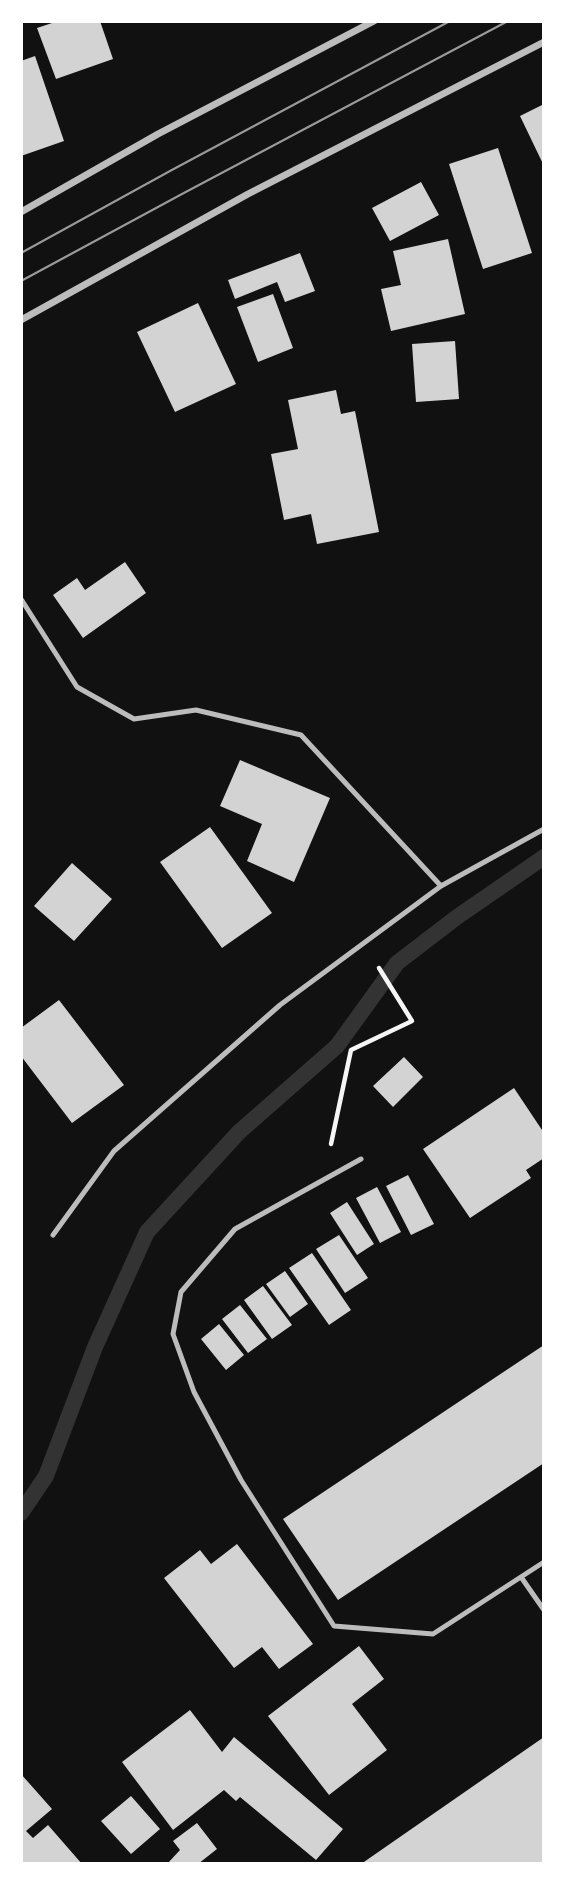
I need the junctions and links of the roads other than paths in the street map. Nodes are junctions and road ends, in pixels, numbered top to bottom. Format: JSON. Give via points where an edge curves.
{"nodes":[{"id":1,"x":374,"y":21,"type":"edge"},
{"id":2,"x":544,"y":42,"type":"edge"},
{"id":3,"x":21,"y":212,"type":"edge"},
{"id":4,"x":21,"y":320,"type":"edge"},
{"id":5,"x":21,"y":599,"type":"edge"},
{"id":6,"x":544,"y":829,"type":"edge"},
{"id":7,"x":442,"y":886,"type":"junction"},
{"id":8,"x":361,"y":1159,"type":"dead end"},
{"id":9,"x":53,"y":1235,"type":"dead end"},
{"id":10,"x":544,"y":1562,"type":"edge"},
{"id":11,"x":521,"y":1577,"type":"junction"},
{"id":12,"x":544,"y":1610,"type":"edge"}],
"edges":[{"from":1,"to":3,"type":"street"},
{"from":2,"to":4,"type":"street","via":[[248,194]]},
{"from":5,"to":7,"type":"lane","via":[[77,687],[134,719],[196,710],[301,735]]},
{"from":6,"to":7,"type":"lane"},
{"from":7,"to":9,"type":"lane","via":[[280,1005],[114,1151]]},
{"from":8,"to":11,"type":"lane","via":[[236,1228],[181,1292],[173,1334],[194,1392],[241,1480],[334,1626],[433,1634]]},
{"from":10,"to":11,"type":"lane"},
{"from":11,"to":12,"type":"lane"}]}
